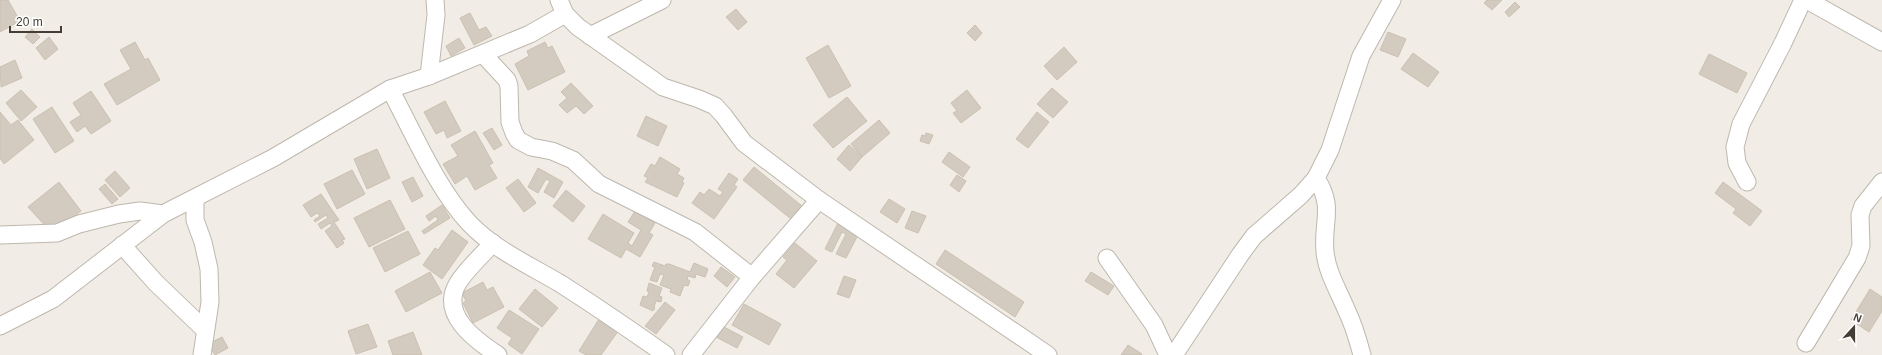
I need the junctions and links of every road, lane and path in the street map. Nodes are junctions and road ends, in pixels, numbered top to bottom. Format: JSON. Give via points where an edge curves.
{"nodes":[{"id":1,"x":435,"y":0,"type":"edge"},
{"id":2,"x":662,"y":0,"type":"edge"},
{"id":3,"x":1392,"y":0,"type":"edge"},
{"id":4,"x":1803,"y":0,"type":"edge"},
{"id":5,"x":1808,"y":0,"type":"edge"},
{"id":6,"x":562,"y":7,"type":"edge"},
{"id":7,"x":590,"y":36,"type":"junction"},
{"id":8,"x":1882,"y":42,"type":"edge"},
{"id":9,"x":483,"y":54,"type":"junction"},
{"id":10,"x":429,"y":76,"type":"junction"},
{"id":11,"x":390,"y":89,"type":"junction"},
{"id":12,"x":1316,"y":178,"type":"junction"},
{"id":13,"x":1747,"y":182,"type":"dead end"},
{"id":14,"x":1882,"y":182,"type":"edge"},
{"id":15,"x":194,"y":199,"type":"junction"},
{"id":16,"x":818,"y":200,"type":"junction"},
{"id":17,"x":163,"y":214,"type":"junction"},
{"id":18,"x":0,"y":235,"type":"edge"},
{"id":19,"x":493,"y":243,"type":"junction"},
{"id":20,"x":122,"y":245,"type":"junction"},
{"id":21,"x":1107,"y":258,"type":"dead end"},
{"id":22,"x":752,"y":277,"type":"junction"},
{"id":23,"x":0,"y":326,"type":"edge"},
{"id":24,"x":205,"y":330,"type":"junction"},
{"id":25,"x":1806,"y":342,"type":"dead end"},
{"id":26,"x":202,"y":355,"type":"edge"},
{"id":27,"x":498,"y":355,"type":"edge"},
{"id":28,"x":666,"y":355,"type":"edge"},
{"id":29,"x":691,"y":355,"type":"edge"},
{"id":30,"x":1048,"y":355,"type":"edge"},
{"id":31,"x":1168,"y":355,"type":"edge"},
{"id":32,"x":1174,"y":355,"type":"edge"},
{"id":33,"x":1362,"y":355,"type":"edge"}],
"edges":[{"from":1,"to":10,"type":"street","via":[[436,15]]},
{"from":2,"to":7,"type":"street"},
{"from":3,"to":12,"type":"street","via":[[1361,56],[1330,150]]},
{"from":4,"to":13,"type":"street","via":[[1741,124],[1735,147],[1736,158]]},
{"from":5,"to":8,"type":"street"},
{"from":6,"to":7,"type":"street","via":[[578,27]]},
{"from":6,"to":9,"type":"street","via":[[530,34]]},
{"from":7,"to":16,"type":"street","via":[[663,87],[715,106],[744,143]]},
{"from":9,"to":10,"type":"street"},
{"from":9,"to":22,"type":"street","via":[[507,80],[510,122],[518,140],[573,160],[599,184],[615,194],[695,232]]},
{"from":10,"to":11,"type":"street"},
{"from":11,"to":15,"type":"street","via":[[272,158]]},
{"from":11,"to":19,"type":"street","via":[[456,207],[471,225]]},
{"from":12,"to":32,"type":"street","via":[[1301,195],[1254,236]]},
{"from":12,"to":33,"type":"street","via":[[1327,200],[1324,251],[1328,271],[1347,310]]},
{"from":14,"to":25,"type":"street","via":[[1863,206],[1860,215],[1861,246],[1857,258]]},
{"from":15,"to":17,"type":"street"},
{"from":15,"to":24,"type":"street","via":[[195,220],[209,269],[210,302]]},
{"from":16,"to":22,"type":"street"},
{"from":16,"to":30,"type":"street"},
{"from":17,"to":18,"type":"street","via":[[140,211],[79,224],[57,233]]},
{"from":17,"to":20,"type":"street"},
{"from":19,"to":27,"type":"street","via":[[458,282],[452,304],[456,316],[471,336]]},
{"from":19,"to":28,"type":"street","via":[[595,306]]},
{"from":20,"to":23,"type":"street","via":[[53,299]]},
{"from":20,"to":24,"type":"street","via":[[156,284]]},
{"from":21,"to":31,"type":"street","via":[[1154,325]]},
{"from":22,"to":29,"type":"street"},
{"from":24,"to":26,"type":"street"}]}
